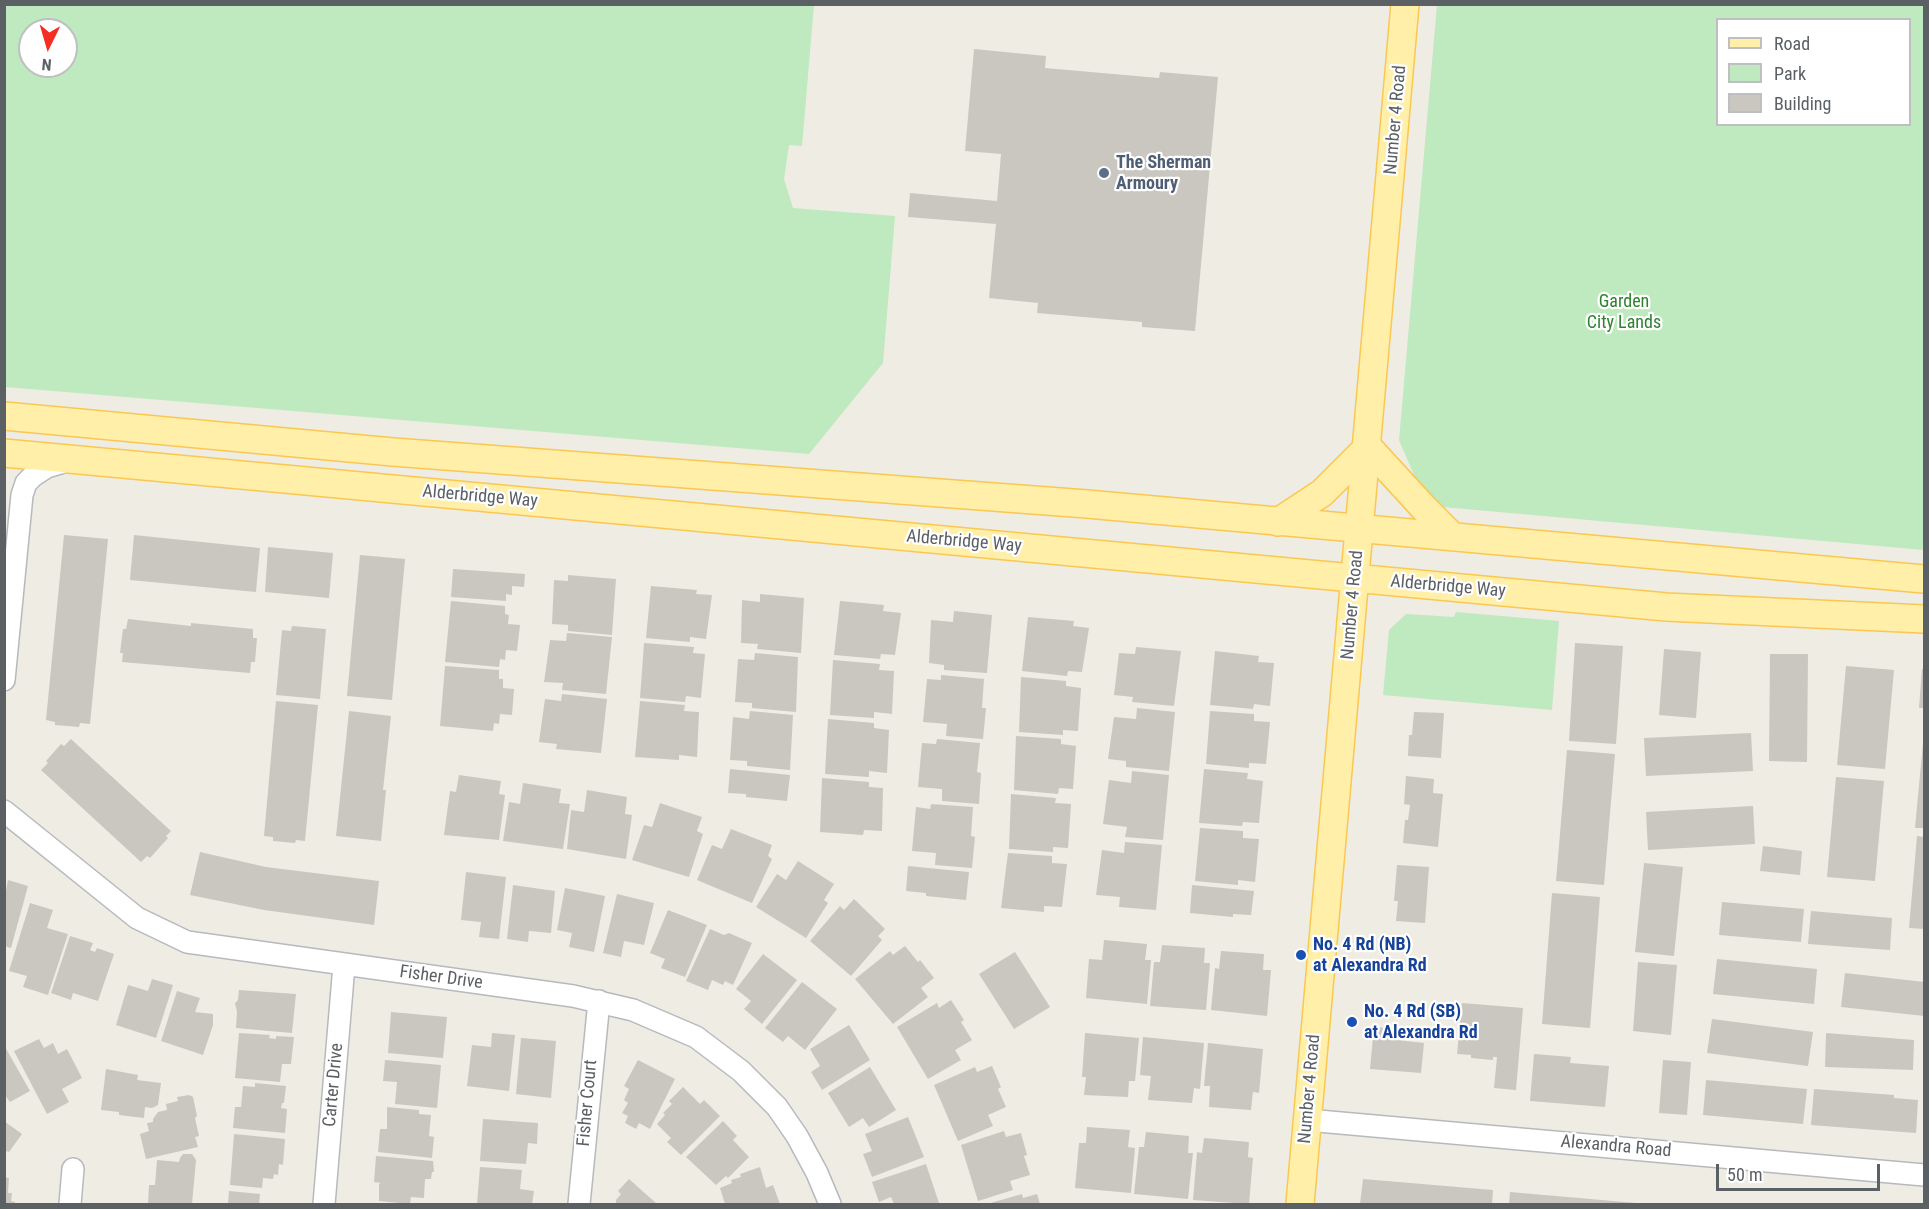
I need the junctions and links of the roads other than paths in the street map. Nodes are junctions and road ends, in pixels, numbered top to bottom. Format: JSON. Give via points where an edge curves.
{"nodes":[{"id":1,"x":1406,"y":4,"type":"edge"},
{"id":2,"x":4,"y":416,"type":"edge"},
{"id":3,"x":1368,"y":447,"type":"junction"},
{"id":4,"x":5,"y":454,"type":"edge"},
{"id":5,"x":449,"y":456,"type":"junction"},
{"id":6,"x":72,"y":459,"type":"junction"},
{"id":7,"x":1278,"y":522,"type":"junction"},
{"id":8,"x":1360,"y":529,"type":"junction"},
{"id":9,"x":1453,"y":537,"type":"junction"},
{"id":10,"x":1356,"y":579,"type":"junction"},
{"id":11,"x":1924,"y":579,"type":"edge"},
{"id":12,"x":1924,"y":619,"type":"edge"},
{"id":13,"x":4,"y":680,"type":"edge"},
{"id":14,"x":4,"y":811,"type":"edge"},
{"id":15,"x":344,"y":965,"type":"junction"},
{"id":16,"x":599,"y":1001,"type":"junction"},
{"id":17,"x":1307,"y":1120,"type":"junction"},
{"id":18,"x":73,"y":1169,"type":"dead end"},
{"id":19,"x":1924,"y":1175,"type":"edge"},
{"id":20,"x":70,"y":1204,"type":"edge"},
{"id":21,"x":324,"y":1204,"type":"edge"},
{"id":22,"x":579,"y":1204,"type":"edge"},
{"id":23,"x":830,"y":1204,"type":"edge"},
{"id":24,"x":1300,"y":1204,"type":"edge"}],
"edges":[{"from":1,"to":3,"type":"main road","name":"Number 4 Road"},
{"from":2,"to":5,"type":"main road"},
{"from":3,"to":7,"type":"main road","via":[[1322,493]]},
{"from":3,"to":8,"type":"main road","name":"Number 4 Road"},
{"from":3,"to":9,"type":"main road"},
{"from":4,"to":5,"type":"main road","via":[[19,444],[36,440],[340,466]]},
{"from":4,"to":6,"type":"main road","name":"Alderbridge Way"},
{"from":5,"to":7,"type":"main road"},
{"from":6,"to":10,"type":"main road","name":"Alderbridge Way"},
{"from":6,"to":13,"type":"street","via":[[46,467],[33,476],[22,495]]},
{"from":7,"to":8,"type":"main road"},
{"from":8,"to":9,"type":"main road"},
{"from":8,"to":10,"type":"main road","name":"Number 4 Road"},
{"from":9,"to":11,"type":"main road"},
{"from":10,"to":12,"type":"main road","name":"Alderbridge Way","via":[[1666,607]]},
{"from":10,"to":17,"type":"main road","name":"Number 4 Road"},
{"from":14,"to":15,"type":"street","name":"Fisher Drive","via":[[137,918],[187,942]]},
{"from":15,"to":16,"type":"street","name":"Fisher Drive"},
{"from":15,"to":21,"type":"street","name":"Carter Drive"},
{"from":16,"to":22,"type":"street","name":"Fisher Court"},
{"from":16,"to":23,"type":"street","name":"Fisher Drive","via":[[633,1010],[696,1038],[741,1071],[777,1107],[797,1136]]},
{"from":17,"to":19,"type":"street","name":"Alexandra Road"},
{"from":17,"to":24,"type":"main road","name":"Number 4 Road"},
{"from":18,"to":20,"type":"street"}]}
